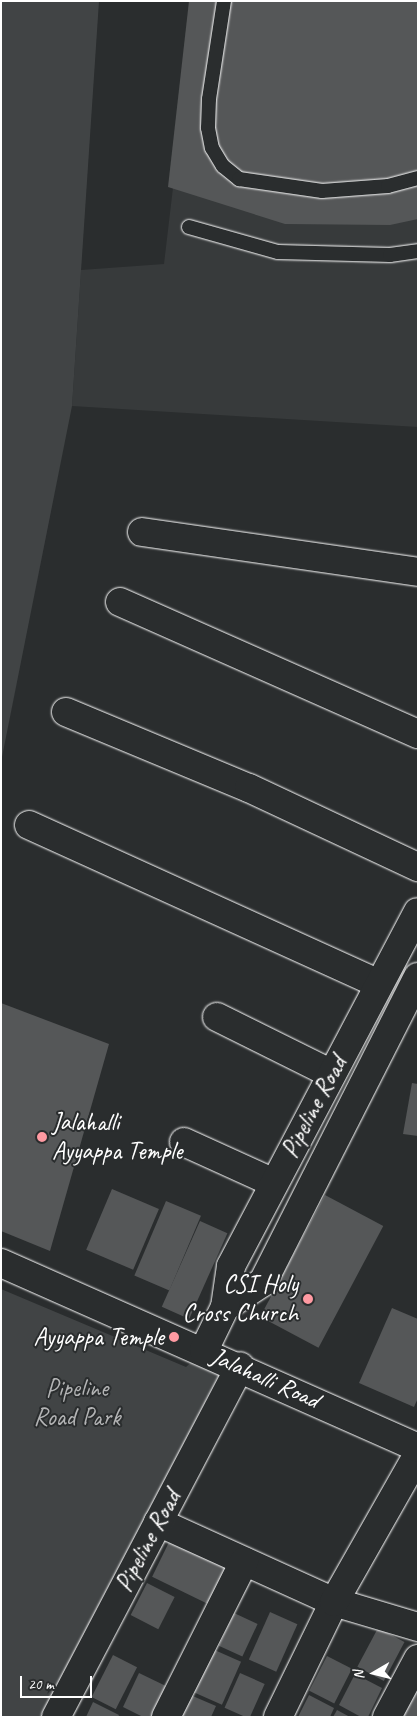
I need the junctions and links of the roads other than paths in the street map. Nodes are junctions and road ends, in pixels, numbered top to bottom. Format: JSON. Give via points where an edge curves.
{"nodes":[{"id":1,"x":224,"y":1,"type":"edge"},
{"id":2,"x":418,"y":178,"type":"edge"},
{"id":3,"x":189,"y":227,"type":"dead end"},
{"id":4,"x":418,"y":251,"type":"edge"},
{"id":5,"x":142,"y":532,"type":"dead end"},
{"id":6,"x":418,"y":572,"type":"edge"},
{"id":7,"x":120,"y":602,"type":"dead end"},
{"id":8,"x":66,"y":712,"type":"dead end"},
{"id":9,"x":418,"y":734,"type":"edge"},
{"id":10,"x":29,"y":825,"type":"dead end"},
{"id":11,"x":418,"y":867,"type":"edge"},
{"id":12,"x":418,"y":912,"type":"edge"},
{"id":13,"x":418,"y":977,"type":"edge"},
{"id":14,"x":379,"y":984,"type":"junction"},
{"id":15,"x":217,"y":1017,"type":"dead end"},
{"id":16,"x":332,"y":1074,"type":"junction"},
{"id":17,"x":184,"y":1142,"type":"dead end"},
{"id":18,"x":274,"y":1183,"type":"junction"},
{"id":19,"x":1,"y":1263,"type":"edge"},
{"id":20,"x":225,"y":1307,"type":"junction"},
{"id":21,"x":204,"y":1350,"type":"junction"},
{"id":22,"x":240,"y":1366,"type":"junction"},
{"id":23,"x":418,"y":1448,"type":"edge"},
{"id":24,"x":418,"y":1454,"type":"edge"},
{"id":25,"x":158,"y":1522,"type":"junction"},
{"id":26,"x":244,"y":1562,"type":"junction"},
{"id":27,"x":334,"y":1602,"type":"junction"},
{"id":28,"x":418,"y":1627,"type":"edge"},
{"id":29,"x":418,"y":1659,"type":"edge"},
{"id":30,"x":56,"y":1717,"type":"edge"},
{"id":31,"x":166,"y":1717,"type":"edge"},
{"id":32,"x":278,"y":1717,"type":"edge"},
{"id":33,"x":387,"y":1717,"type":"edge"}],
"edges":[{"from":1,"to":2,"type":"lane","via":[[209,99],[208,128],[212,148],[223,166],[239,179],[322,191],[388,186]]},
{"from":3,"to":4,"type":"lane","via":[[278,252],[390,255]]},
{"from":5,"to":6,"type":"street"},
{"from":7,"to":9,"type":"street"},
{"from":8,"to":11,"type":"street","via":[[249,788]]},
{"from":10,"to":14,"type":"street"},
{"from":12,"to":14,"type":"street","name":"Pipeline Road"},
{"from":13,"to":20,"type":"street","name":"Pipeline Road","via":[[263,1282]]},
{"from":14,"to":16,"type":"street","name":"Pipeline Road"},
{"from":15,"to":16,"type":"street"},
{"from":16,"to":18,"type":"street","name":"Pipeline Road"},
{"from":17,"to":18,"type":"street"},
{"from":18,"to":20,"type":"street","name":"Pipeline Road","via":[[231,1266]]},
{"from":19,"to":21,"type":"street","name":"Jalahalli Road"},
{"from":20,"to":21,"type":"street","name":"Pipeline Road"},
{"from":21,"to":22,"type":"street","name":"Jalahalli Road"},
{"from":22,"to":23,"type":"street","name":"Jalahalli Road"},
{"from":22,"to":25,"type":"street","name":"Pipeline Road"},
{"from":24,"to":27,"type":"street"},
{"from":25,"to":26,"type":"street"},
{"from":25,"to":30,"type":"street","name":"Pipeline Road"},
{"from":26,"to":27,"type":"street"},
{"from":26,"to":31,"type":"street"},
{"from":27,"to":28,"type":"street"},
{"from":27,"to":32,"type":"street"},
{"from":29,"to":33,"type":"street"}]}
